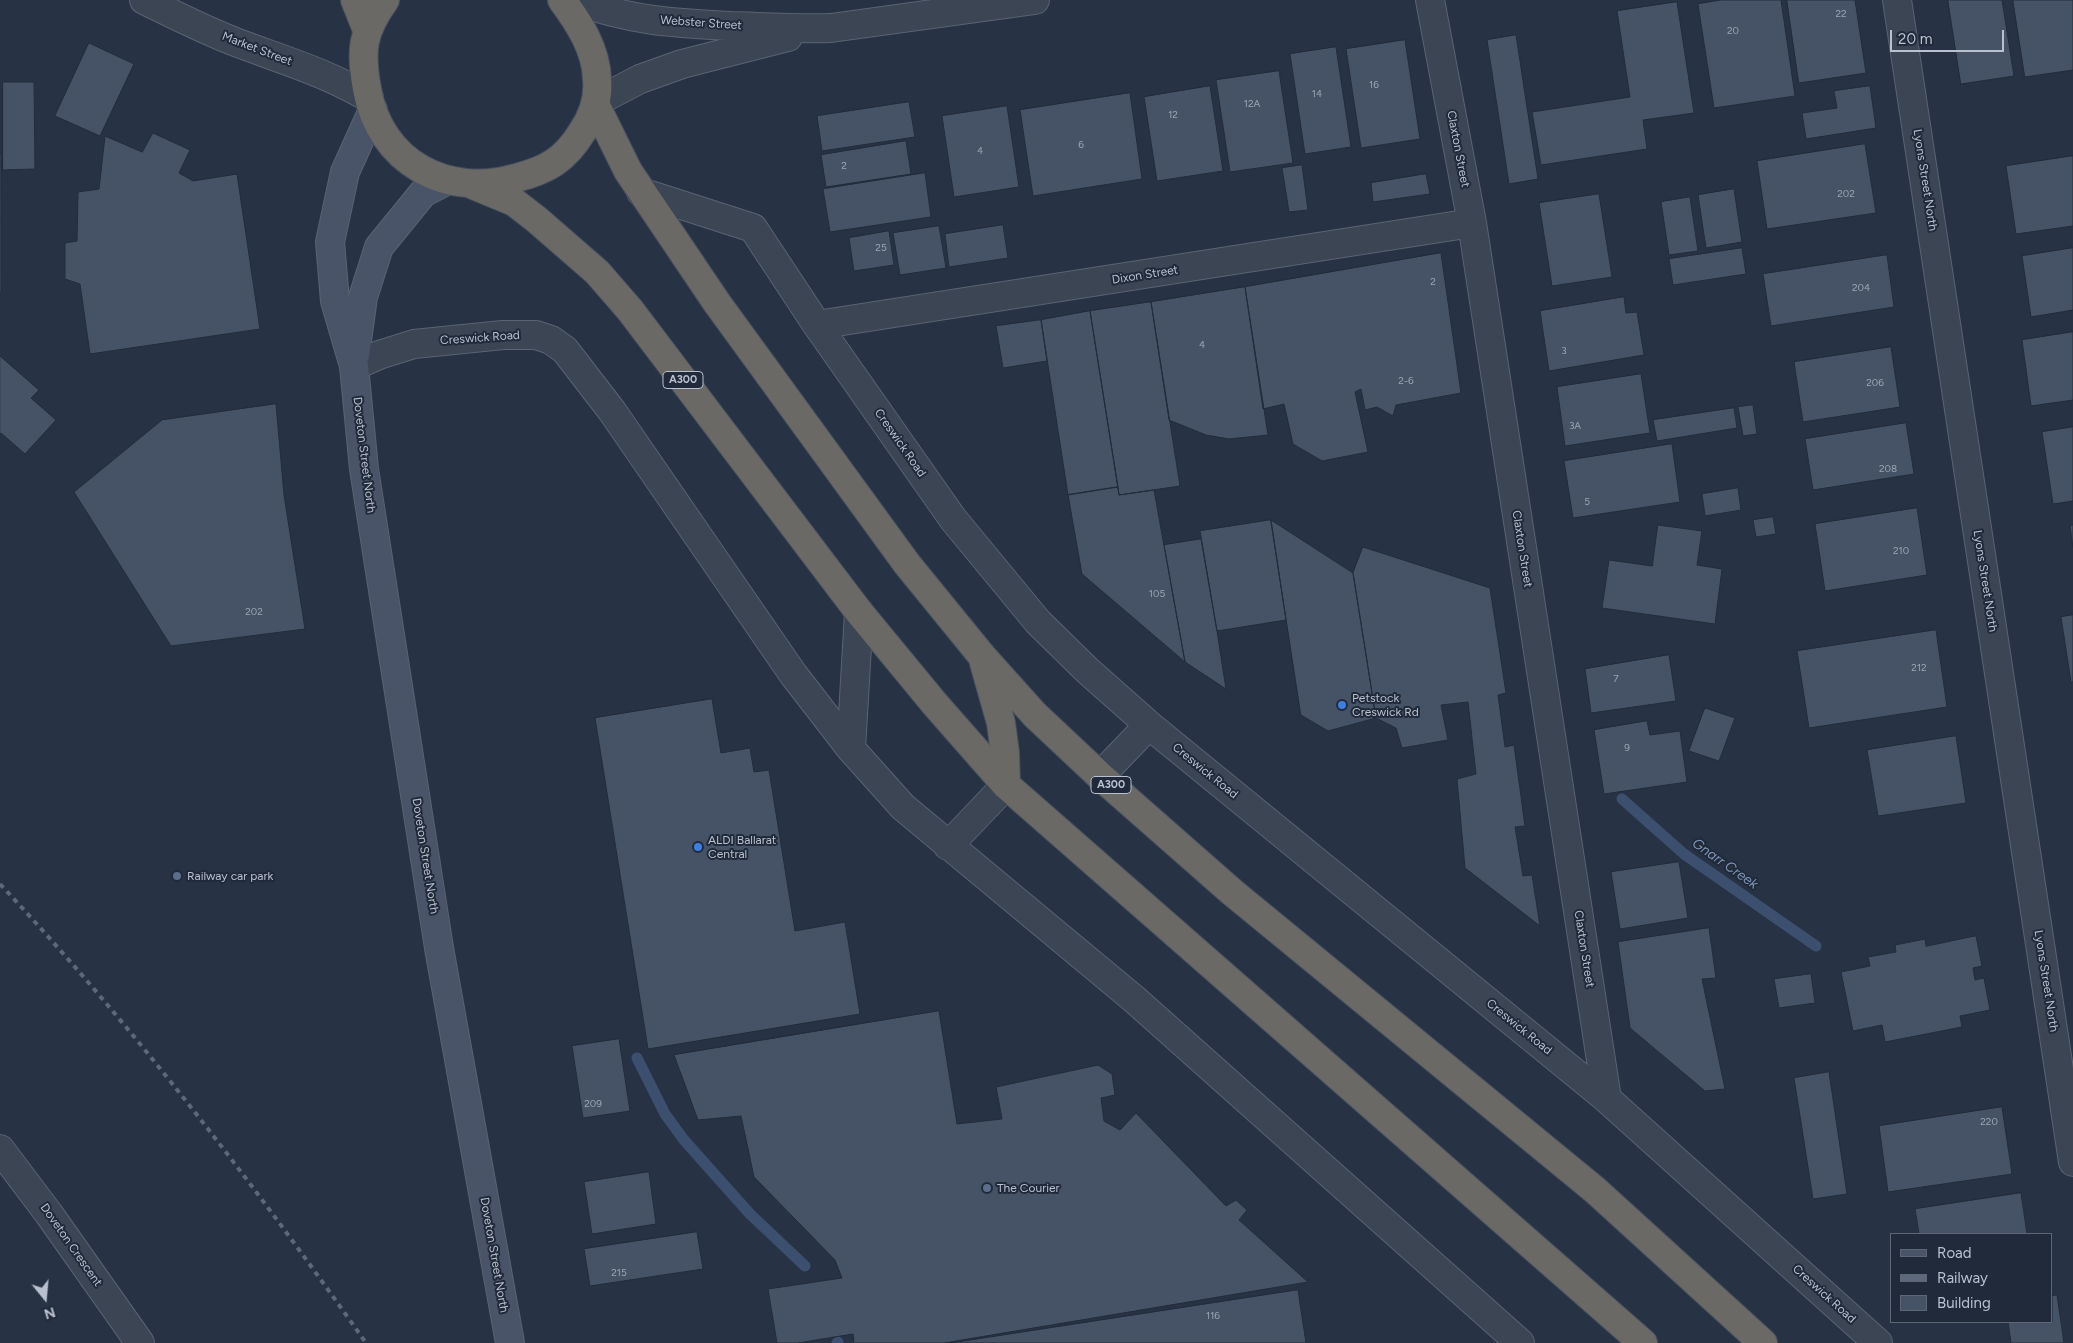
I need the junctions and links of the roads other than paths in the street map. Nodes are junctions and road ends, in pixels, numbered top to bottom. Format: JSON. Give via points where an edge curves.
{"nodes":[{"id":1,"x":144,"y":0,"type":"edge"},
{"id":2,"x":355,"y":0,"type":"edge"},
{"id":3,"x":385,"y":0,"type":"edge"},
{"id":4,"x":562,"y":0,"type":"edge"},
{"id":5,"x":574,"y":0,"type":"edge"},
{"id":6,"x":1035,"y":0,"type":"edge"},
{"id":7,"x":1430,"y":0,"type":"edge"},
{"id":8,"x":1898,"y":0,"type":"edge"},
{"id":9,"x":965,"y":5,"type":"edge"},
{"id":10,"x":831,"y":28,"type":"junction"},
{"id":11,"x":367,"y":30,"type":"junction"},
{"id":12,"x":596,"y":103,"type":"junction"},
{"id":13,"x":371,"y":104,"type":"junction"},
{"id":14,"x":446,"y":181,"type":"junction"},
{"id":15,"x":473,"y":185,"type":"junction"},
{"id":16,"x":641,"y":192,"type":"junction"},
{"id":17,"x":1472,"y":224,"type":"junction"},
{"id":18,"x":817,"y":325,"type":"junction"},
{"id":19,"x":354,"y":366,"type":"junction"},
{"id":20,"x":859,"y":612,"type":"junction"},
{"id":21,"x":982,"y":656,"type":"junction"},
{"id":22,"x":1149,"y":725,"type":"junction"},
{"id":23,"x":851,"y":749,"type":"junction"},
{"id":24,"x":1100,"y":776,"type":"junction"},
{"id":25,"x":1006,"y":785,"type":"junction"},
{"id":26,"x":948,"y":846,"type":"junction"},
{"id":27,"x":1607,"y":1099,"type":"junction"},
{"id":28,"x":0,"y":1149,"type":"edge"},
{"id":29,"x":2073,"y":1162,"type":"edge"},
{"id":30,"x":140,"y":1343,"type":"edge"},
{"id":31,"x":510,"y":1343,"type":"edge"},
{"id":32,"x":1520,"y":1343,"type":"edge"},
{"id":33,"x":1643,"y":1343,"type":"edge"},
{"id":34,"x":1763,"y":1343,"type":"edge"},
{"id":35,"x":1878,"y":1343,"type":"edge"}],
"edges":[{"from":1,"to":13,"type":"street","name":"Market Street","via":[[238,43],[339,82]]},
{"from":2,"to":11,"type":"highway","number":"A300"},
{"from":3,"to":11,"type":"highway","number":"A300"},
{"from":4,"to":12,"type":"highway","number":"A300","via":[[582,27],[592,54],[597,78]]},
{"from":5,"to":10,"type":"street","name":"Webster Street","via":[[639,19],[793,29]]},
{"from":6,"to":9,"type":"street","name":"Webster Street"},
{"from":7,"to":17,"type":"street","name":"Claxton Street"},
{"from":8,"to":29,"type":"street","name":"Lyons Street North"},
{"from":9,"to":10,"type":"street","name":"Webster Street"},
{"from":10,"to":12,"type":"street","name":"Webster Street","via":[[682,64],[640,79]]},
{"from":11,"to":13,"type":"highway","number":"A300","via":[[364,73]]},
{"from":12,"to":15,"type":"highway","number":"A300","via":[[591,118],[571,150],[555,163],[539,172],[497,184]]},
{"from":12,"to":16,"type":"highway","number":"A300"},
{"from":13,"to":14,"type":"highway","number":"A300","via":[[384,134],[401,154],[422,170]]},
{"from":13,"to":19,"type":"main road","name":"Doveton Street North","via":[[345,172],[330,242],[335,301]]},
{"from":14,"to":15,"type":"highway","number":"A300"},
{"from":14,"to":19,"type":"main road","name":"Doveton Street North","via":[[423,193],[379,247],[363,297]]},
{"from":15,"to":20,"type":"highway","number":"A300","via":[[514,202],[597,272],[630,310]]},
{"from":16,"to":18,"type":"street","name":"Creswick Road","via":[[753,228]]},
{"from":16,"to":21,"type":"highway","number":"A300","via":[[716,303],[896,548]]},
{"from":17,"to":18,"type":"street","name":"Dixon Street"},
{"from":17,"to":27,"type":"street","name":"Claxton Street"},
{"from":18,"to":22,"type":"street","name":"Creswick Road","via":[[979,551],[1038,622]]},
{"from":19,"to":23,"type":"street","name":"Creswick Road","via":[[425,342],[520,334],[544,337],[558,345],[612,411],[793,674]]},
{"from":19,"to":31,"type":"main road","name":"Doveton Street North","via":[[364,469],[439,948]]},
{"from":20,"to":23,"type":"street"},
{"from":20,"to":25,"type":"highway","number":"A300"},
{"from":21,"to":24,"type":"highway","number":"A300","via":[[1035,715]]},
{"from":21,"to":25,"type":"highway","via":[[1001,723]]},
{"from":22,"to":24,"type":"street"},
{"from":22,"to":27,"type":"street","name":"Creswick Road"},
{"from":23,"to":26,"type":"street","name":"Creswick Road","via":[[903,807]]},
{"from":24,"to":34,"type":"highway","number":"A300","via":[[1232,892],[1595,1190]]},
{"from":25,"to":26,"type":"street"},
{"from":25,"to":33,"type":"highway","number":"A300"},
{"from":26,"to":32,"type":"street","name":"Creswick Road","via":[[1134,999]]},
{"from":27,"to":35,"type":"street","name":"Creswick Road"},
{"from":28,"to":30,"type":"street","name":"Doveton Crescent"}]}
